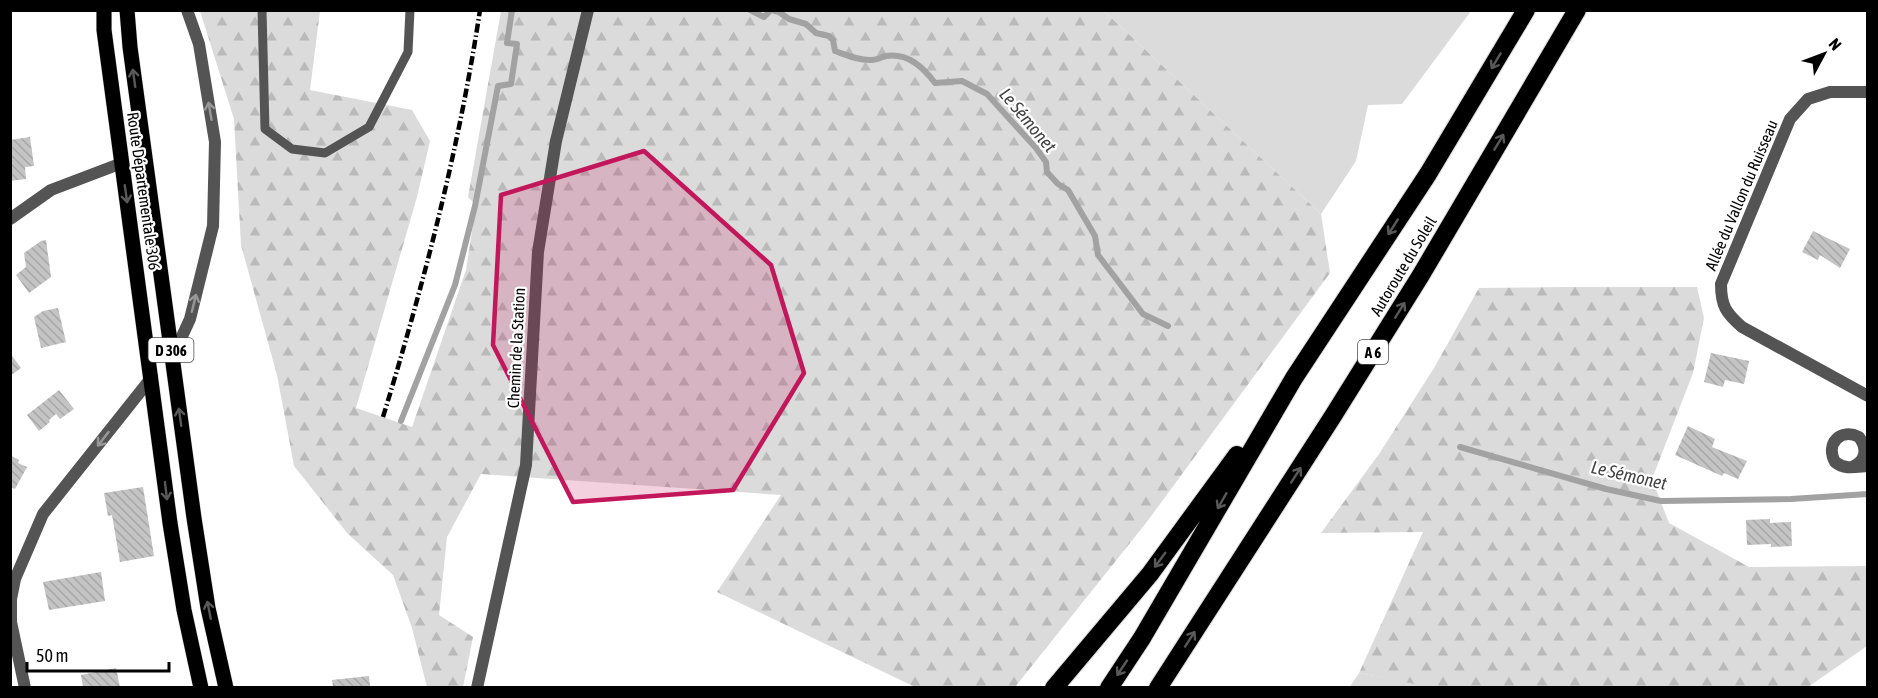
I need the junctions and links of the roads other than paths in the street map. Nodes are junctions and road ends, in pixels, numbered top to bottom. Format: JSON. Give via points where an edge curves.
{"nodes":[{"id":1,"x":104,"y":10,"type":"edge"},
{"id":2,"x":127,"y":10,"type":"edge"},
{"id":3,"x":188,"y":10,"type":"edge"},
{"id":4,"x":262,"y":10,"type":"edge"},
{"id":5,"x":410,"y":10,"type":"edge"},
{"id":6,"x":588,"y":10,"type":"edge"},
{"id":7,"x":1526,"y":10,"type":"edge"},
{"id":8,"x":1577,"y":10,"type":"edge"},
{"id":9,"x":1868,"y":92,"type":"edge"},
{"id":10,"x":122,"y":163,"type":"junction"},
{"id":11,"x":10,"y":219,"type":"edge"},
{"id":12,"x":172,"y":358,"type":"junction"},
{"id":13,"x":152,"y":377,"type":"junction"},
{"id":14,"x":1294,"y":378,"type":"junction"},
{"id":15,"x":1868,"y":396,"type":"edge"},
{"id":16,"x":1868,"y":466,"type":"edge"},
{"id":17,"x":1852,"y":467,"type":"dead end"},
{"id":18,"x":13,"y":579,"type":"edge"},
{"id":19,"x":26,"y":687,"type":"edge"},
{"id":20,"x":201,"y":687,"type":"edge"},
{"id":21,"x":226,"y":687,"type":"edge"},
{"id":22,"x":477,"y":687,"type":"edge"},
{"id":23,"x":1054,"y":687,"type":"edge"},
{"id":24,"x":1109,"y":687,"type":"edge"},
{"id":25,"x":1158,"y":687,"type":"edge"}],
"edges":[{"from":1,"to":10,"type":"main road","name":"Route Départementale 306","number":"D 306"},
{"from":12,"to":2,"type":"main road","name":"Route Départementale 306","number":"D 306","one_way":true},
{"from":12,"to":3,"type":"street","one_way":true,"via":[[190,319],[213,226],[215,142],[199,44]]},
{"from":4,"to":5,"type":"lane","via":[[265,129],[292,149],[325,153],[369,127],[408,52]]},
{"from":6,"to":22,"type":"street","name":"Chemin de la Station","via":[[556,141],[538,252],[526,465]]},
{"from":7,"to":14,"type":"highway","name":"Autoroute du Soleil","one_way":true,"via":[[1428,174]]},
{"from":25,"to":8,"type":"highway","name":"Autoroute du Soleil","number":"A 6","one_way":true,"via":[[1334,416]]},
{"from":9,"to":15,"type":"street","name":"Allée du Vallon du Ruisseau","via":[[1830,92],[1809,99],[1790,119],[1721,284],[1721,300],[1742,327]]},
{"from":10,"to":11,"type":"street","via":[[51,190]]},
{"from":10,"to":13,"type":"main road","name":"Route Départementale 306","number":"D 306","one_way":true},
{"from":21,"to":12,"type":"main road","name":"Route Départementale 306","number":"D 306","one_way":true,"via":[[208,608]]},
{"from":13,"to":18,"type":"street","one_way":true,"via":[[43,514]]},
{"from":13,"to":20,"type":"main road","name":"Route Départementale 306","number":"D 306","one_way":true,"via":[[184,610]]},
{"from":14,"to":23,"type":"highway","one_way":true,"via":[[1150,574]]},
{"from":14,"to":24,"type":"highway","name":"Autoroute du Soleil","one_way":true,"via":[[1142,638]]},
{"from":16,"to":17,"type":"street"},
{"from":18,"to":19,"type":"street","via":[[11,622]]}]}
